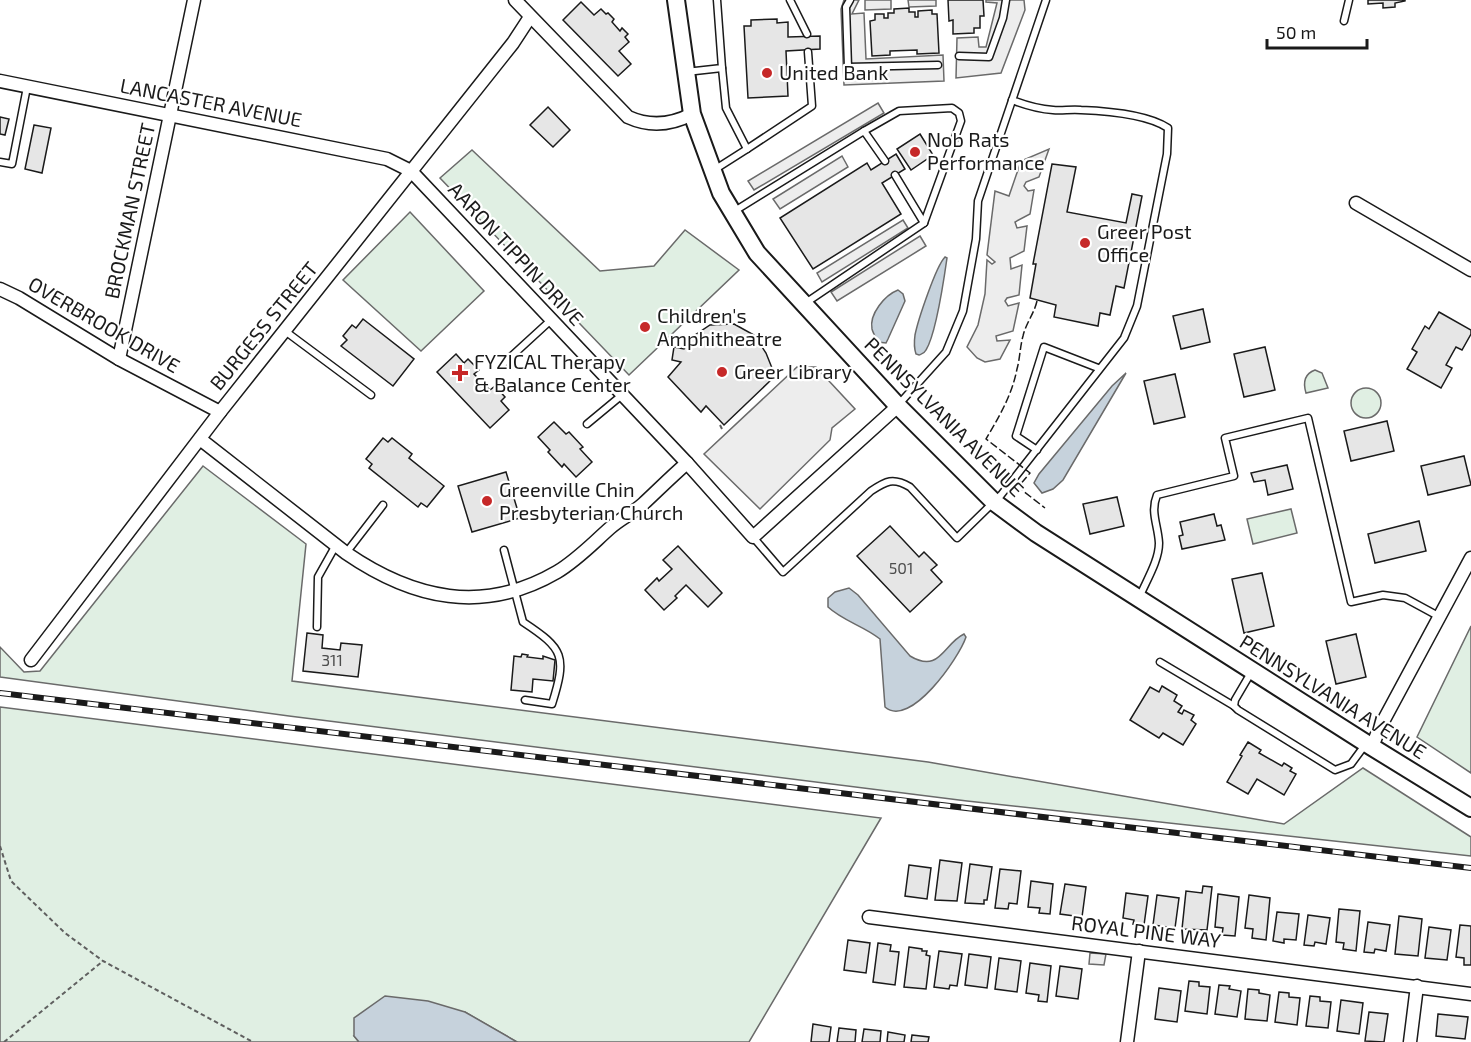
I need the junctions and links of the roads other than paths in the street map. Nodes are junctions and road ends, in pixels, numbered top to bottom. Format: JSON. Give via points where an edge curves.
{"nodes":[{"id":1,"x":194,"y":0,"type":"edge"},
{"id":2,"x":515,"y":0,"type":"edge"},
{"id":3,"x":676,"y":0,"type":"edge"},
{"id":4,"x":717,"y":0,"type":"edge"},
{"id":5,"x":790,"y":0,"type":"edge"},
{"id":6,"x":850,"y":0,"type":"edge"},
{"id":7,"x":1006,"y":0,"type":"edge"},
{"id":8,"x":1046,"y":0,"type":"edge"},
{"id":9,"x":1349,"y":0,"type":"edge"},
{"id":10,"x":530,"y":17,"type":"junction"},
{"id":11,"x":1344,"y":21,"type":"dead end"},
{"id":12,"x":807,"y":33,"type":"dead end"},
{"id":13,"x":808,"y":52,"type":"dead end"},
{"id":14,"x":959,"y":56,"type":"dead end"},
{"id":15,"x":938,"y":64,"type":"dead end"},
{"id":16,"x":722,"y":68,"type":"junction"},
{"id":17,"x":686,"y":72,"type":"junction"},
{"id":18,"x":0,"y":81,"type":"edge"},
{"id":19,"x":27,"y":86,"type":"junction"},
{"id":20,"x":1012,"y":99,"type":"junction"},
{"id":21,"x":692,"y":114,"type":"junction"},
{"id":22,"x":170,"y":115,"type":"junction"},
{"id":23,"x":864,"y":131,"type":"junction"},
{"id":24,"x":747,"y":149,"type":"junction"},
{"id":25,"x":885,"y":161,"type":"dead end"},
{"id":26,"x":0,"y":162,"type":"edge"},
{"id":27,"x":411,"y":171,"type":"junction"},
{"id":28,"x":713,"y":171,"type":"junction"},
{"id":29,"x":895,"y":175,"type":"dead end"},
{"id":30,"x":1356,"y":203,"type":"dead end"},
{"id":31,"x":733,"y":212,"type":"junction"},
{"id":32,"x":924,"y":223,"type":"junction"},
{"id":33,"x":1471,"y":270,"type":"edge"},
{"id":34,"x":0,"y":289,"type":"edge"},
{"id":35,"x":804,"y":304,"type":"junction"},
{"id":36,"x":551,"y":320,"type":"junction"},
{"id":37,"x":285,"y":330,"type":"junction"},
{"id":38,"x":119,"y":359,"type":"junction"},
{"id":39,"x":503,"y":364,"type":"dead end"},
{"id":40,"x":1098,"y":368,"type":"junction"},
{"id":41,"x":371,"y":395,"type":"dead end"},
{"id":42,"x":622,"y":395,"type":"junction"},
{"id":43,"x":898,"y":406,"type":"junction"},
{"id":44,"x":220,"y":411,"type":"junction"},
{"id":45,"x":588,"y":424,"type":"dead end"},
{"id":46,"x":200,"y":439,"type":"junction"},
{"id":47,"x":1037,"y":450,"type":"junction"},
{"id":48,"x":687,"y":463,"type":"junction"},
{"id":49,"x":994,"y":502,"type":"junction"},
{"id":50,"x":382,"y":504,"type":"dead end"},
{"id":51,"x":753,"y":537,"type":"junction"},
{"id":52,"x":336,"y":545,"type":"junction"},
{"id":53,"x":504,"y":550,"type":"dead end"},
{"id":54,"x":346,"y":554,"type":"junction"},
{"id":55,"x":1471,"y":558,"type":"edge"},
{"id":56,"x":515,"y":589,"type":"junction"},
{"id":57,"x":1139,"y":598,"type":"junction"},
{"id":58,"x":1440,"y":617,"type":"junction"},
{"id":59,"x":317,"y":627,"type":"dead end"},
{"id":60,"x":31,"y":660,"type":"dead end"},
{"id":61,"x":1160,"y":662,"type":"dead end"},
{"id":62,"x":1252,"y":671,"type":"junction"},
{"id":63,"x":525,"y":700,"type":"dead end"},
{"id":64,"x":1234,"y":706,"type":"junction"},
{"id":65,"x":1369,"y":745,"type":"junction"},
{"id":66,"x":1471,"y":808,"type":"edge"},
{"id":67,"x":869,"y":917,"type":"dead end"},
{"id":68,"x":1139,"y":951,"type":"junction"},
{"id":69,"x":1417,"y":986,"type":"junction"},
{"id":70,"x":1471,"y":994,"type":"edge"},
{"id":71,"x":1127,"y":1042,"type":"edge"},
{"id":72,"x":1410,"y":1042,"type":"edge"}],
"edges":[{"from":1,"to":22,"type":"street","name":"BROCKMAN STREET"},
{"from":2,"to":10,"type":"street"},
{"from":3,"to":17,"type":"street","name":"PENNSYLVANIA AVENUE"},
{"from":4,"to":16,"type":"lane"},
{"from":5,"to":12,"type":"lane"},
{"from":6,"to":15,"type":"lane","via":[[846,7],[848,67]]},
{"from":7,"to":14,"type":"lane","via":[[989,57]]},
{"from":8,"to":20,"type":"lane"},
{"from":9,"to":11,"type":"lane"},
{"from":10,"to":21,"type":"street","via":[[628,117],[652,124],[681,120]]},
{"from":10,"to":27,"type":"street","name":"BURGESS STREET"},
{"from":13,"to":24,"type":"lane","via":[[812,106]]},
{"from":16,"to":17,"type":"lane"},
{"from":16,"to":24,"type":"lane","via":[[726,108]]},
{"from":17,"to":21,"type":"street","name":"PENNSYLVANIA AVENUE"},
{"from":18,"to":19,"type":"street","name":"LANCASTER AVENUE"},
{"from":19,"to":22,"type":"street","name":"LANCASTER AVENUE"},
{"from":19,"to":26,"type":"lane","via":[[12,164]]},
{"from":20,"to":40,"type":"lane","via":[[1053,110],[1131,116],[1168,128],[1167,154],[1137,306],[1124,338]]},
{"from":20,"to":43,"type":"lane","via":[[978,201],[976,239],[963,311],[946,352]]},
{"from":21,"to":28,"type":"street","name":"PENNSYLVANIA AVENUE"},
{"from":22,"to":27,"type":"street","name":"LANCASTER AVENUE","via":[[387,159]]},
{"from":22,"to":38,"type":"street","name":"BROCKMAN STREET"},
{"from":23,"to":25,"type":"lane"},
{"from":23,"to":31,"type":"lane"},
{"from":23,"to":32,"type":"lane","via":[[899,111],[952,108],[959,113],[962,122]]},
{"from":24,"to":28,"type":"lane"},
{"from":27,"to":36,"type":"street","name":"AARON TIPPIN DRIVE"},
{"from":27,"to":37,"type":"street","name":"BURGESS STREET"},
{"from":28,"to":31,"type":"street","name":"PENNSYLVANIA AVENUE"},
{"from":29,"to":32,"type":"lane"},
{"from":30,"to":33,"type":"street"},
{"from":31,"to":35,"type":"street","name":"PENNSYLVANIA AVENUE","via":[[757,252]]},
{"from":32,"to":35,"type":"lane"},
{"from":34,"to":38,"type":"street","name":"OVERBROOK DRIVE"},
{"from":35,"to":43,"type":"street","name":"PENNSYLVANIA AVENUE"},
{"from":36,"to":39,"type":"lane"},
{"from":36,"to":42,"type":"street","name":"AARON TIPPIN DRIVE"},
{"from":37,"to":41,"type":"lane"},
{"from":37,"to":44,"type":"street","name":"BURGESS STREET"},
{"from":38,"to":44,"type":"street","name":"OVERBROOK DRIVE"},
{"from":40,"to":47,"type":"lane"},
{"from":40,"to":47,"type":"lane","via":[[1044,347],[1016,436]]},
{"from":42,"to":45,"type":"lane"},
{"from":42,"to":48,"type":"street","name":"AARON TIPPIN DRIVE"},
{"from":43,"to":49,"type":"street","name":"PENNSYLVANIA AVENUE"},
{"from":43,"to":51,"type":"street"},
{"from":44,"to":46,"type":"street","name":"BURGESS STREET"},
{"from":46,"to":52,"type":"street"},
{"from":46,"to":60,"type":"street","name":"BURGESS STREET"},
{"from":47,"to":49,"type":"lane"},
{"from":48,"to":51,"type":"street","name":"AARON TIPPIN DRIVE"},
{"from":48,"to":56,"type":"street","via":[[578,558],[557,572]]},
{"from":49,"to":51,"type":"lane","via":[[957,538],[909,487],[900,481],[885,482],[783,572]]},
{"from":49,"to":57,"type":"street","name":"PENNSYLVANIA AVENUE"},
{"from":50,"to":54,"type":"lane"},
{"from":52,"to":54,"type":"street"},
{"from":52,"to":59,"type":"lane","via":[[318,577]]},
{"from":53,"to":56,"type":"lane"},
{"from":54,"to":56,"type":"street","via":[[388,579],[433,594],[481,596]]},
{"from":55,"to":58,"type":"street"},
{"from":56,"to":63,"type":"lane","via":[[523,622],[548,639],[561,658],[560,679],[552,704]]},
{"from":57,"to":58,"type":"lane","via":[[1157,556],[1159,542],[1153,506],[1157,495],[1234,476],[1225,438],[1308,418],[1351,602],[1383,595],[1406,597]]},
{"from":57,"to":62,"type":"street","name":"PENNSYLVANIA AVENUE"},
{"from":58,"to":65,"type":"street"},
{"from":61,"to":64,"type":"lane"},
{"from":62,"to":64,"type":"lane"},
{"from":62,"to":65,"type":"street","name":"PENNSYLVANIA AVENUE"},
{"from":64,"to":65,"type":"lane","via":[[1335,770],[1351,764]]},
{"from":65,"to":66,"type":"street","name":"PENNSYLVANIA AVENUE"},
{"from":67,"to":68,"type":"street","name":"ROYAL PINE WAY"},
{"from":68,"to":69,"type":"street","name":"ROYAL PINE WAY"},
{"from":68,"to":71,"type":"street"},
{"from":69,"to":70,"type":"street","name":"ROYAL PINE WAY"},
{"from":69,"to":72,"type":"street"}]}
